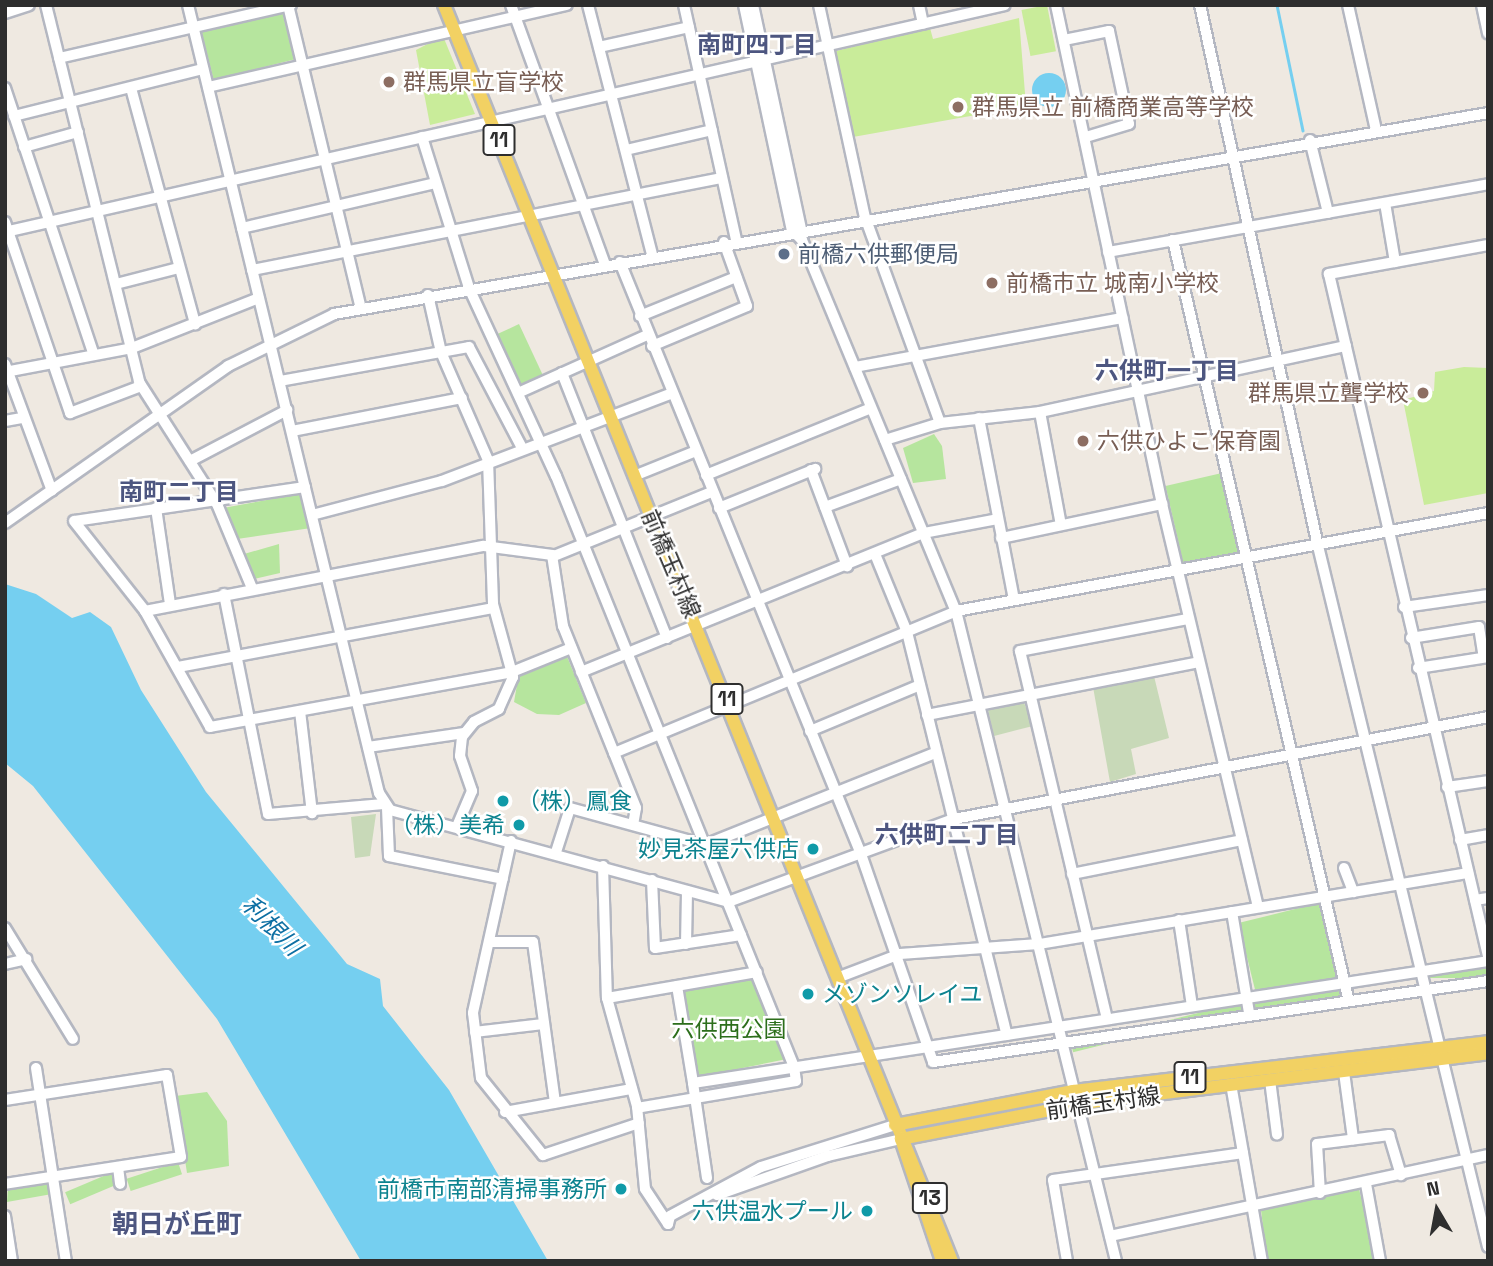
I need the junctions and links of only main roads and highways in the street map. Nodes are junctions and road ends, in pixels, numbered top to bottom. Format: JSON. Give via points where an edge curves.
{"nodes":[{"id":1,"x":444,"y":5,"type":"edge"},
{"id":2,"x":1488,"y":1042,"type":"edge"},
{"id":3,"x":1488,"y":1054,"type":"edge"},
{"id":4,"x":1441,"y":1055,"type":"junction"},
{"id":5,"x":1075,"y":1098,"type":"junction"},
{"id":6,"x":895,"y":1125,"type":"junction"},
{"id":7,"x":901,"y":1139,"type":"junction"},
{"id":8,"x":942,"y":1261,"type":"edge"},
{"id":9,"x":952,"y":1261,"type":"edge"}],
"edges":[{"from":1,"to":6,"type":"main road","name":"前橋玉村線","number":"11"},
{"from":2,"to":4,"type":"main road","name":"前橋玉村線","number":"11"},
{"from":3,"to":4,"type":"main road","name":"前橋玉村線","number":"11"},
{"from":4,"to":5,"type":"main road","name":"前橋玉村線","number":"11"},
{"from":4,"to":5,"type":"main road","name":"前橋玉村線","number":"11","via":[[1344,1072]]},
{"from":5,"to":6,"type":"main road","name":"前橋玉村線","number":"11"},
{"from":5,"to":7,"type":"main road","name":"前橋玉村線","number":"11"},
{"from":6,"to":7,"type":"main road","name":"前橋玉村線","number":"11"},
{"from":7,"to":8,"type":"main road","number":"13"},
{"from":7,"to":9,"type":"main road","number":"13","via":[[911,1149]]}]}
